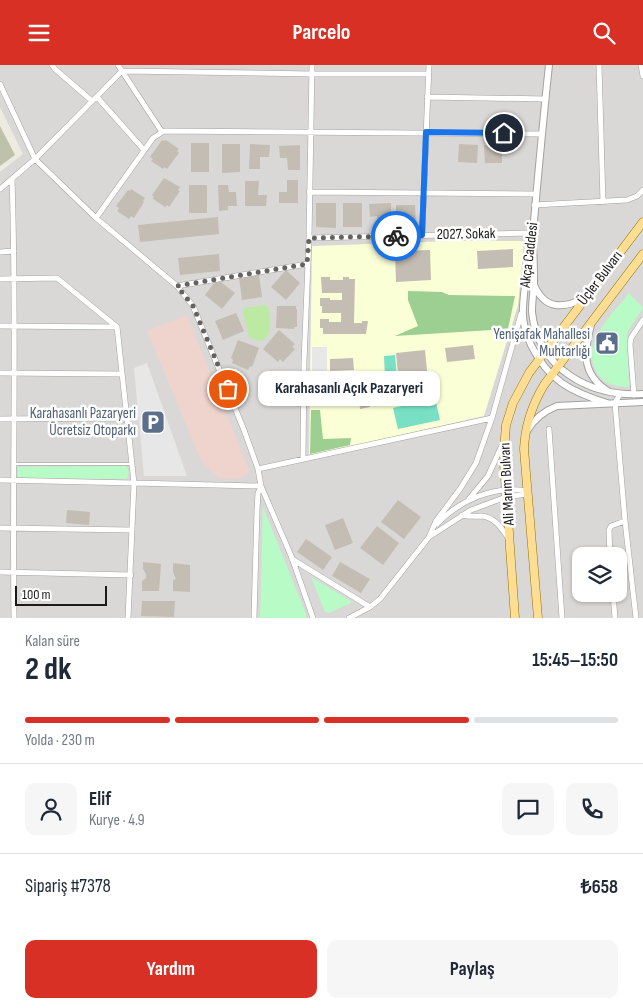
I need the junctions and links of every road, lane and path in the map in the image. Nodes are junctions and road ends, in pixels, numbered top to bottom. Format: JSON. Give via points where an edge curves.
{"nodes":[{"id":1,"x":52,"y":65,"type":"edge"},
{"id":2,"x":118,"y":65,"type":"edge"},
{"id":3,"x":312,"y":65,"type":"edge"},
{"id":4,"x":428,"y":65,"type":"edge"},
{"id":5,"x":549,"y":65,"type":"edge"},
{"id":6,"x":599,"y":65,"type":"edge"},
{"id":7,"x":641,"y":65,"type":"edge"},
{"id":8,"x":122,"y":71,"type":"junction"},
{"id":9,"x":312,"y":74,"type":"junction"},
{"id":10,"x":428,"y":74,"type":"junction"},
{"id":11,"x":643,"y":77,"type":"edge"},
{"id":12,"x":0,"y":84,"type":"edge"},
{"id":13,"x":428,"y":97,"type":"junction"},
{"id":14,"x":94,"y":99,"type":"junction"},
{"id":15,"x":546,"y":99,"type":"junction"},
{"id":16,"x":310,"y":131,"type":"junction"},
{"id":17,"x":162,"y":132,"type":"junction"},
{"id":18,"x":426,"y":132,"type":"junction"},
{"id":19,"x":542,"y":134,"type":"junction"},
{"id":20,"x":144,"y":150,"type":"junction"},
{"id":21,"x":35,"y":159,"type":"junction"},
{"id":22,"x":12,"y":179,"type":"junction"},
{"id":23,"x":0,"y":189,"type":"edge"},
{"id":24,"x":643,"y":190,"type":"edge"},
{"id":25,"x":310,"y":192,"type":"junction"},
{"id":26,"x":535,"y":193,"type":"junction"},
{"id":27,"x":423,"y":194,"type":"junction"},
{"id":28,"x":603,"y":202,"type":"junction"},
{"id":29,"x":534,"y":205,"type":"junction"},
{"id":30,"x":96,"y":218,"type":"junction"},
{"id":31,"x":643,"y":222,"type":"edge"},
{"id":32,"x":532,"y":233,"type":"junction"},
{"id":33,"x":422,"y":235,"type":"junction"},
{"id":34,"x":309,"y":238,"type":"junction"},
{"id":35,"x":0,"y":251,"type":"edge"},
{"id":36,"x":14,"y":251,"type":"junction"},
{"id":37,"x":643,"y":254,"type":"edge"},
{"id":38,"x":307,"y":264,"type":"junction"},
{"id":39,"x":0,"y":279,"type":"edge"},
{"id":40,"x":15,"y":279,"type":"junction"},
{"id":41,"x":534,"y":285,"type":"junction"},
{"id":42,"x":177,"y":286,"type":"junction"},
{"id":43,"x":586,"y":297,"type":"junction"},
{"id":44,"x":523,"y":309,"type":"junction"},
{"id":45,"x":643,"y":320,"type":"edge"},
{"id":46,"x":592,"y":321,"type":"junction"},
{"id":47,"x":14,"y":326,"type":"junction"},
{"id":48,"x":0,"y":327,"type":"edge"},
{"id":49,"x":117,"y":327,"type":"junction"},
{"id":50,"x":546,"y":350,"type":"junction"},
{"id":51,"x":539,"y":359,"type":"junction"},
{"id":52,"x":558,"y":366,"type":"junction"},
{"id":53,"x":0,"y":373,"type":"edge"},
{"id":54,"x":14,"y":373,"type":"junction"},
{"id":55,"x":122,"y":373,"type":"junction"},
{"id":56,"x":551,"y":375,"type":"junction"},
{"id":57,"x":617,"y":394,"type":"junction"},
{"id":58,"x":643,"y":394,"type":"edge"},
{"id":59,"x":634,"y":395,"type":"junction"},
{"id":60,"x":643,"y":402,"type":"edge"},
{"id":61,"x":607,"y":403,"type":"junction"},
{"id":62,"x":615,"y":403,"type":"junction"},
{"id":63,"x":127,"y":418,"type":"junction"},
{"id":64,"x":492,"y":418,"type":"junction"},
{"id":65,"x":0,"y":419,"type":"edge"},
{"id":66,"x":14,"y":419,"type":"junction"},
{"id":67,"x":549,"y":429,"type":"dead end"},
{"id":68,"x":524,"y":437,"type":"junction"},
{"id":69,"x":505,"y":438,"type":"junction"},
{"id":70,"x":303,"y":459,"type":"junction"},
{"id":71,"x":14,"y":464,"type":"junction"},
{"id":72,"x":132,"y":464,"type":"junction"},
{"id":73,"x":258,"y":469,"type":"junction"},
{"id":74,"x":0,"y":480,"type":"edge"},
{"id":75,"x":14,"y":481,"type":"junction"},
{"id":76,"x":134,"y":483,"type":"junction"},
{"id":77,"x":261,"y":486,"type":"junction"},
{"id":78,"x":527,"y":492,"type":"junction"},
{"id":79,"x":506,"y":493,"type":"junction"},
{"id":80,"x":462,"y":505,"type":"junction"},
{"id":81,"x":462,"y":515,"type":"junction"},
{"id":82,"x":625,"y":521,"type":"junction"},
{"id":83,"x":0,"y":529,"type":"edge"},
{"id":84,"x":13,"y":529,"type":"junction"},
{"id":85,"x":132,"y":530,"type":"junction"},
{"id":86,"x":432,"y":530,"type":"junction"},
{"id":87,"x":429,"y":537,"type":"junction"},
{"id":88,"x":510,"y":541,"type":"junction"},
{"id":89,"x":610,"y":547,"type":"edge"},
{"id":90,"x":292,"y":558,"type":"junction"},
{"id":91,"x":0,"y":572,"type":"edge"},
{"id":92,"x":13,"y":572,"type":"junction"},
{"id":93,"x":131,"y":575,"type":"junction"},
{"id":94,"x":614,"y":602,"type":"edge"},
{"id":95,"x":370,"y":607,"type":"junction"},
{"id":96,"x":14,"y":618,"type":"edge"},
{"id":97,"x":128,"y":618,"type":"edge"},
{"id":98,"x":254,"y":618,"type":"edge"},
{"id":99,"x":313,"y":618,"type":"edge"},
{"id":100,"x":349,"y":618,"type":"edge"},
{"id":101,"x":514,"y":618,"type":"edge"},
{"id":102,"x":538,"y":618,"type":"edge"},
{"id":103,"x":562,"y":618,"type":"edge"},
{"id":104,"x":615,"y":618,"type":"edge"},
{"id":105,"x":636,"y":618,"type":"edge"}],
"edges":[{"from":1,"to":14,"type":"street"},
{"from":2,"to":8,"type":"street"},
{"from":3,"to":9,"type":"street"},
{"from":4,"to":10,"type":"street"},
{"from":5,"to":15,"type":"street","name":"Akça Caddesi"},
{"from":6,"to":28,"type":"street"},
{"from":7,"to":11,"type":"street"},
{"from":8,"to":9,"type":"street"},
{"from":8,"to":14,"type":"street"},
{"from":8,"to":17,"type":"street"},
{"from":9,"to":10,"type":"street"},
{"from":9,"to":16,"type":"street"},
{"from":10,"to":13,"type":"street"},
{"from":12,"to":21,"type":"street"},
{"from":13,"to":15,"type":"street"},
{"from":13,"to":18,"type":"street"},
{"from":14,"to":20,"type":"street"},
{"from":14,"to":21,"type":"street"},
{"from":15,"to":19,"type":"street","name":"Akça Caddesi"},
{"from":16,"to":17,"type":"street"},
{"from":16,"to":18,"type":"street"},
{"from":16,"to":25,"type":"street"},
{"from":17,"to":20,"type":"street"},
{"from":18,"to":19,"type":"street"},
{"from":18,"to":27,"type":"street"},
{"from":19,"to":26,"type":"street","name":"Akça Caddesi"},
{"from":20,"to":30,"type":"street"},
{"from":21,"to":22,"type":"street"},
{"from":21,"to":30,"type":"street"},
{"from":22,"to":23,"type":"street"},
{"from":22,"to":36,"type":"street"},
{"from":24,"to":28,"type":"street","via":[[628,200]]},
{"from":25,"to":27,"type":"street"},
{"from":25,"to":34,"type":"street"},
{"from":26,"to":27,"type":"street"},
{"from":26,"to":29,"type":"street","name":"Akça Caddesi"},
{"from":27,"to":33,"type":"street"},
{"from":28,"to":29,"type":"street"},
{"from":29,"to":32,"type":"street","name":"Akça Caddesi"},
{"from":30,"to":42,"type":"street"},
{"from":31,"to":43,"type":"main road","name":"Üçler Bulvarı"},
{"from":32,"to":33,"type":"street","name":"2027. Sokak"},
{"from":32,"to":41,"type":"street"},
{"from":32,"to":44,"type":"street","name":"Akça Caddesi"},
{"from":33,"to":34,"type":"street","name":"2027. Sokak"},
{"from":34,"to":38,"type":"street"},
{"from":35,"to":36,"type":"street"},
{"from":36,"to":40,"type":"street"},
{"from":37,"to":46,"type":"main road","name":"Üçler Bulvarı"},
{"from":38,"to":42,"type":"street"},
{"from":38,"to":70,"type":"street"},
{"from":39,"to":40,"type":"street"},
{"from":40,"to":47,"type":"street"},
{"from":40,"to":49,"type":"street","via":[[57,279]]},
{"from":41,"to":43,"type":"street","via":[[540,296],[551,305],[565,305]]},
{"from":41,"to":50,"type":"street","via":[[534,319]]},
{"from":42,"to":73,"type":"street","via":[[193,306]]},
{"from":43,"to":50,"type":"main road","name":"Üçler Bulvarı"},
{"from":44,"to":51,"type":"street","name":"Akça Caddesi","via":[[528,337]]},
{"from":44,"to":64,"type":"street"},
{"from":45,"to":59,"type":"street","via":[[630,344]]},
{"from":46,"to":52,"type":"main road","name":"Üçler Bulvarı"},
{"from":46,"to":57,"type":"street","via":[[585,346],[588,368],[598,384]]},
{"from":47,"to":48,"type":"street"},
{"from":47,"to":49,"type":"street"},
{"from":47,"to":54,"type":"street"},
{"from":49,"to":55,"type":"street"},
{"from":50,"to":51,"type":"main road","name":"Üçler Bulvarı"},
{"from":50,"to":52,"type":"street"},
{"from":51,"to":56,"type":"street","name":"Akça Caddesi"},
{"from":51,"to":69,"type":"main road","name":"Ali Marım Bulvarı","via":[[513,403]]},
{"from":52,"to":56,"type":"main road","name":"Üçler Bulvarı"},
{"from":52,"to":57,"type":"street","via":[[580,382]]},
{"from":53,"to":54,"type":"street"},
{"from":54,"to":55,"type":"street"},
{"from":54,"to":66,"type":"street"},
{"from":55,"to":63,"type":"street"},
{"from":56,"to":61,"type":"street","name":"Akça Caddesi","via":[[580,394]]},
{"from":56,"to":68,"type":"main road","name":"Ali Marım Bulvarı","via":[[536,400]]},
{"from":57,"to":59,"type":"street"},
{"from":57,"to":62,"type":"street"},
{"from":58,"to":59,"type":"street"},
{"from":60,"to":62,"type":"street"},
{"from":61,"to":62,"type":"street"},
{"from":61,"to":68,"type":"street","via":[[550,408],[538,417]]},
{"from":62,"to":82,"type":"street"},
{"from":63,"to":66,"type":"street"},
{"from":63,"to":72,"type":"street"},
{"from":64,"to":70,"type":"street"},
{"from":64,"to":86,"type":"street","via":[[471,474]]},
{"from":65,"to":66,"type":"street"},
{"from":66,"to":71,"type":"street"},
{"from":67,"to":103,"type":"street"},
{"from":68,"to":78,"type":"main road","name":"Ali Marım Bulvarı"},
{"from":69,"to":79,"type":"main road","name":"Ali Marım Bulvarı"},
{"from":69,"to":80,"type":"street","via":[[488,476]]},
{"from":70,"to":73,"type":"street"},
{"from":71,"to":72,"type":"lane"},
{"from":71,"to":75,"type":"street"},
{"from":72,"to":76,"type":"street"},
{"from":73,"to":77,"type":"street"},
{"from":74,"to":75,"type":"street"},
{"from":75,"to":76,"type":"street"},
{"from":75,"to":84,"type":"street"},
{"from":76,"to":77,"type":"street"},
{"from":76,"to":85,"type":"street"},
{"from":77,"to":90,"type":"street"},
{"from":77,"to":98,"type":"street","via":[[257,510]]},
{"from":78,"to":79,"type":"street"},
{"from":78,"to":102,"type":"main road","name":"Ali Marım Bulvarı"},
{"from":79,"to":80,"type":"street","via":[[487,493]]},
{"from":79,"to":81,"type":"street"},
{"from":79,"to":88,"type":"main road","name":"Ali Marım Bulvarı"},
{"from":80,"to":86,"type":"street"},
{"from":81,"to":87,"type":"street"},
{"from":81,"to":88,"type":"street","via":[[492,519]]},
{"from":82,"to":89,"type":"street","via":[[611,526]]},
{"from":82,"to":105,"type":"street"},
{"from":83,"to":84,"type":"street"},
{"from":84,"to":85,"type":"street"},
{"from":84,"to":92,"type":"street"},
{"from":85,"to":93,"type":"street"},
{"from":86,"to":87,"type":"street"},
{"from":87,"to":95,"type":"street"},
{"from":88,"to":101,"type":"main road","name":"Ali Marım Bulvarı"},
{"from":90,"to":95,"type":"street"},
{"from":90,"to":99,"type":"street"},
{"from":91,"to":92,"type":"street"},
{"from":92,"to":93,"type":"street"},
{"from":92,"to":96,"type":"street"},
{"from":93,"to":97,"type":"street"},
{"from":94,"to":104,"type":"street"},
{"from":95,"to":100,"type":"street"}]}
